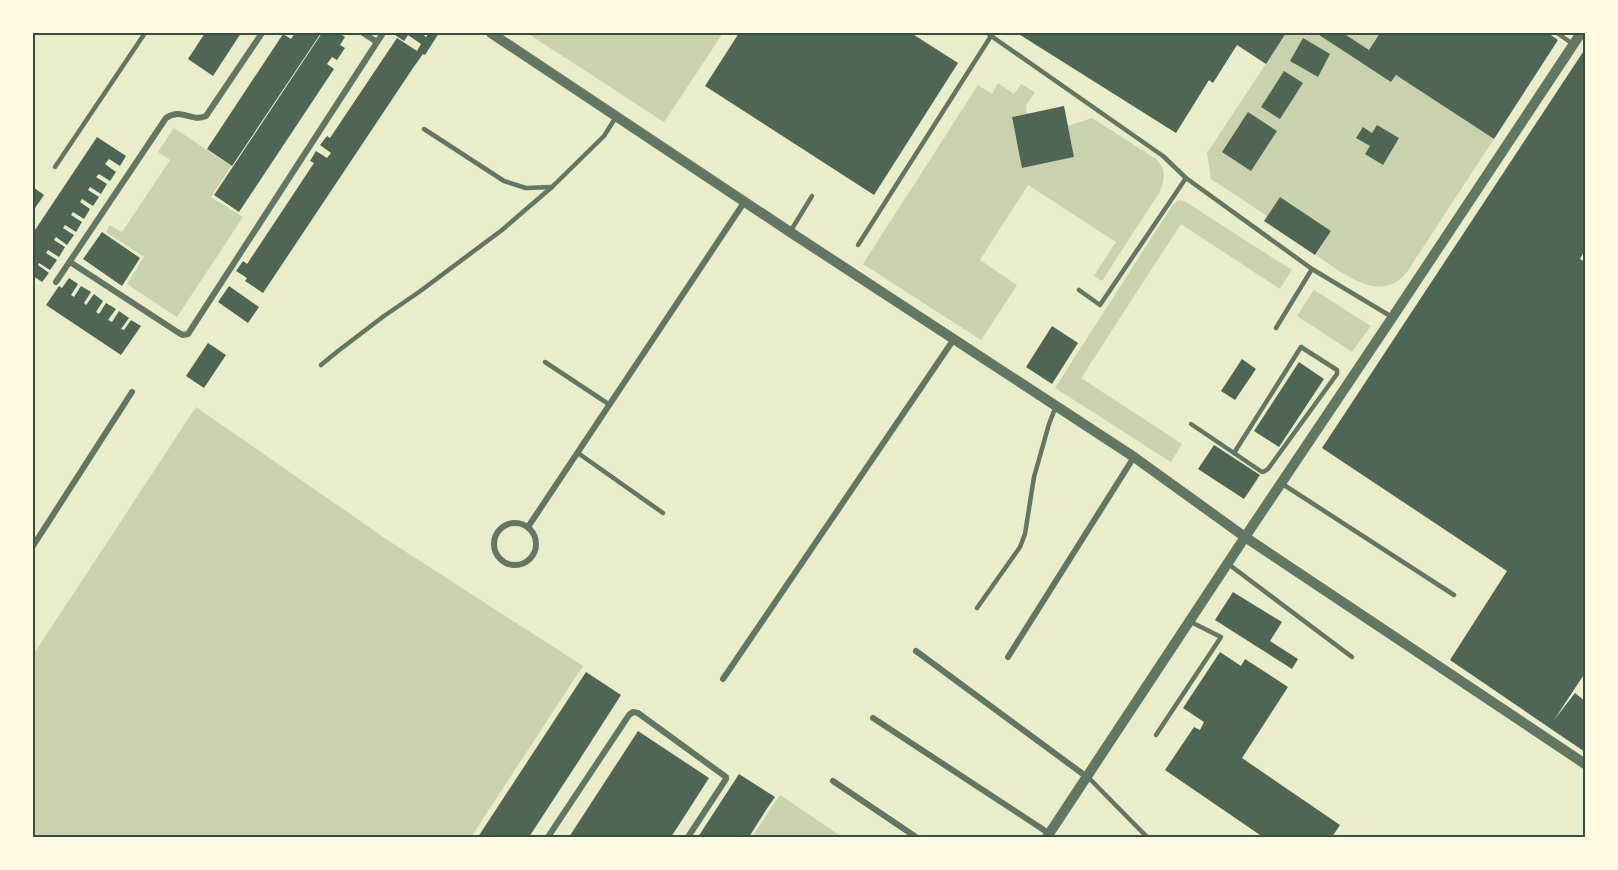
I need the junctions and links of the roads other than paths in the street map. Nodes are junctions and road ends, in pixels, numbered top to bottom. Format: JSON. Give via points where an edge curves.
{"nodes":[{"id":1,"x":145,"y":33,"type":"edge"},
{"id":2,"x":262,"y":33,"type":"edge"},
{"id":3,"x":363,"y":33,"type":"edge"},
{"id":4,"x":383,"y":33,"type":"edge"},
{"id":5,"x":491,"y":33,"type":"edge"},
{"id":6,"x":1557,"y":33,"type":"edge"},
{"id":7,"x":1581,"y":33,"type":"edge"},
{"id":8,"x":989,"y":34,"type":"edge"},
{"id":9,"x":377,"y":42,"type":"junction"},
{"id":10,"x":1573,"y":44,"type":"junction"},
{"id":11,"x":617,"y":116,"type":"junction"},
{"id":12,"x":424,"y":129,"type":"dead end"},
{"id":13,"x":55,"y":167,"type":"dead end"},
{"id":14,"x":1186,"y":178,"type":"junction"},
{"id":15,"x":552,"y":187,"type":"junction"},
{"id":16,"x":812,"y":196,"type":"dead end"},
{"id":17,"x":745,"y":201,"type":"junction"},
{"id":18,"x":789,"y":232,"type":"junction"},
{"id":19,"x":858,"y":245,"type":"dead end"},
{"id":20,"x":70,"y":262,"type":"junction"},
{"id":21,"x":1312,"y":269,"type":"junction"},
{"id":22,"x":56,"y":282,"type":"dead end"},
{"id":23,"x":1079,"y":290,"type":"dead end"},
{"id":24,"x":1392,"y":318,"type":"junction"},
{"id":25,"x":1276,"y":328,"type":"dead end"},
{"id":26,"x":954,"y":339,"type":"junction"},
{"id":27,"x":545,"y":362,"type":"dead end"},
{"id":28,"x":321,"y":365,"type":"dead end"},
{"id":29,"x":132,"y":392,"type":"dead end"},
{"id":30,"x":610,"y":405,"type":"junction"},
{"id":31,"x":1056,"y":406,"type":"junction"},
{"id":32,"x":1191,"y":424,"type":"dead end"},
{"id":33,"x":578,"y":453,"type":"junction"},
{"id":34,"x":1234,"y":453,"type":"junction"},
{"id":35,"x":1134,"y":457,"type":"junction"},
{"id":36,"x":1281,"y":483,"type":"junction"},
{"id":37,"x":663,"y":513,"type":"dead end"},
{"id":38,"x":528,"y":527,"type":"junction"},
{"id":39,"x":1245,"y":537,"type":"junction"},
{"id":40,"x":33,"y":546,"type":"edge"},
{"id":41,"x":1227,"y":563,"type":"junction"},
{"id":42,"x":1454,"y":595,"type":"dead end"},
{"id":43,"x":977,"y":608,"type":"dead end"},
{"id":44,"x":1189,"y":621,"type":"junction"},
{"id":45,"x":916,"y":651,"type":"dead end"},
{"id":46,"x":1008,"y":657,"type":"dead end"},
{"id":47,"x":1352,"y":657,"type":"dead end"},
{"id":48,"x":723,"y":679,"type":"dead end"},
{"id":49,"x":873,"y":718,"type":"dead end"},
{"id":50,"x":1156,"y":735,"type":"dead end"},
{"id":51,"x":1585,"y":764,"type":"edge"},
{"id":52,"x":1088,"y":777,"type":"junction"},
{"id":53,"x":833,"y":780,"type":"dead end"},
{"id":54,"x":1049,"y":835,"type":"edge"},
{"id":55,"x":548,"y":837,"type":"edge"},
{"id":56,"x":688,"y":837,"type":"edge"},
{"id":57,"x":916,"y":837,"type":"edge"},
{"id":58,"x":1147,"y":837,"type":"edge"}],
"edges":[{"from":1,"to":13,"type":"lane"},
{"from":2,"to":20,"type":"street","via":[[206,116],[199,119],[176,113],[165,118]]},
{"from":3,"to":9,"type":"street"},
{"from":4,"to":9,"type":"street"},
{"from":5,"to":11,"type":"street"},
{"from":6,"to":10,"type":"lane"},
{"from":7,"to":10,"type":"street"},
{"from":8,"to":14,"type":"lane","via":[[1163,156]]},
{"from":8,"to":19,"type":"lane"},
{"from":9,"to":20,"type":"street","via":[[188,334],[179,333]]},
{"from":10,"to":24,"type":"street"},
{"from":11,"to":15,"type":"lane","via":[[604,136]]},
{"from":11,"to":17,"type":"street"},
{"from":12,"to":15,"type":"lane","via":[[504,181],[526,188]]},
{"from":14,"to":21,"type":"lane"},
{"from":14,"to":23,"type":"lane","via":[[1100,304]]},
{"from":15,"to":28,"type":"lane","via":[[502,230]]},
{"from":16,"to":18,"type":"lane"},
{"from":17,"to":18,"type":"street"},
{"from":17,"to":30,"type":"street"},
{"from":18,"to":26,"type":"street"},
{"from":20,"to":22,"type":"street"},
{"from":21,"to":24,"type":"lane"},
{"from":21,"to":25,"type":"lane"},
{"from":24,"to":36,"type":"street"},
{"from":26,"to":31,"type":"street"},
{"from":26,"to":48,"type":"street"},
{"from":27,"to":30,"type":"lane"},
{"from":29,"to":40,"type":"street"},
{"from":30,"to":33,"type":"street"},
{"from":31,"to":35,"type":"street"},
{"from":31,"to":43,"type":"lane","via":[[1034,477],[1020,547]]},
{"from":32,"to":34,"type":"lane"},
{"from":33,"to":37,"type":"lane"},
{"from":33,"to":38,"type":"street"},
{"from":34,"to":34,"type":"lane","via":[[1301,347],[1337,370],[1268,469],[1262,472]]},
{"from":35,"to":39,"type":"street"},
{"from":35,"to":46,"type":"street"},
{"from":36,"to":39,"type":"street"},
{"from":36,"to":42,"type":"lane"},
{"from":38,"to":38,"type":"street","via":[[535,538],[531,557],[520,564],[502,560],[494,542],[499,530],[510,524]]},
{"from":39,"to":41,"type":"street"},
{"from":39,"to":51,"type":"street"},
{"from":41,"to":44,"type":"street"},
{"from":41,"to":47,"type":"lane"},
{"from":44,"to":50,"type":"lane","via":[[1221,637]]},
{"from":44,"to":52,"type":"street"},
{"from":45,"to":52,"type":"street"},
{"from":49,"to":54,"type":"street"},
{"from":52,"to":54,"type":"street"},
{"from":52,"to":58,"type":"lane"},
{"from":53,"to":57,"type":"street"},
{"from":55,"to":56,"type":"street","via":[[633,712],[726,777]]}]}
